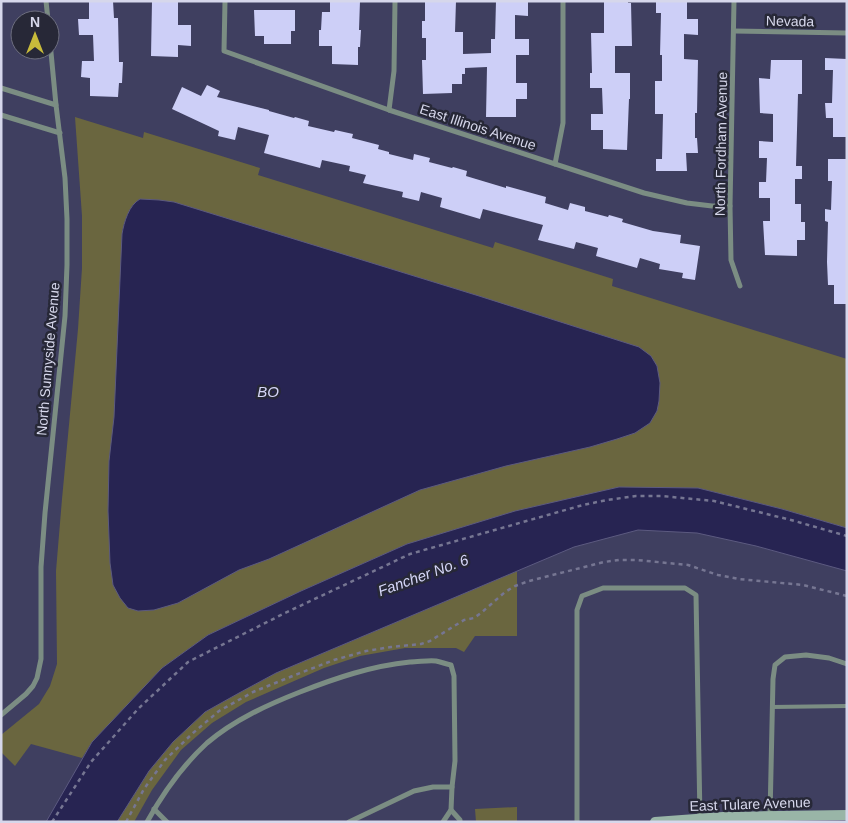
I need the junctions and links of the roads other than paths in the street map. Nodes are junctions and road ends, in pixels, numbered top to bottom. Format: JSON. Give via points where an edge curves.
{"nodes":[{"id":1,"x":225,"y":1,"type":"edge"},
{"id":2,"x":395,"y":1,"type":"edge"},
{"id":3,"x":564,"y":1,"type":"edge"},
{"id":4,"x":734,"y":1,"type":"edge"},
{"id":5,"x":734,"y":32,"type":"junction"},
{"id":6,"x":847,"y":33,"type":"edge"},
{"id":7,"x":52,"y":60,"type":"edge"},
{"id":8,"x":1,"y":88,"type":"edge"},
{"id":9,"x":56,"y":105,"type":"junction"},
{"id":10,"x":389,"y":110,"type":"junction"},
{"id":11,"x":1,"y":115,"type":"edge"},
{"id":12,"x":60,"y":133,"type":"junction"},
{"id":13,"x":555,"y":164,"type":"junction"},
{"id":14,"x":730,"y":206,"type":"junction"},
{"id":15,"x":740,"y":286,"type":"dead end"},
{"id":16,"x":847,"y":664,"type":"edge"},
{"id":17,"x":847,"y":706,"type":"edge"},
{"id":18,"x":772,"y":707,"type":"junction"},
{"id":19,"x":1,"y":715,"type":"edge"},
{"id":20,"x":452,"y":787,"type":"junction"},
{"id":21,"x":154,"y":808,"type":"junction"},
{"id":22,"x":451,"y":810,"type":"junction"},
{"id":23,"x":847,"y":815,"type":"edge"},
{"id":24,"x":770,"y":816,"type":"junction"},
{"id":25,"x":700,"y":819,"type":"junction"},
{"id":26,"x":724,"y":819,"type":"edge"},
{"id":27,"x":147,"y":822,"type":"edge"},
{"id":28,"x":167,"y":822,"type":"edge"},
{"id":29,"x":349,"y":822,"type":"edge"},
{"id":30,"x":443,"y":822,"type":"edge"},
{"id":31,"x":460,"y":822,"type":"edge"},
{"id":32,"x":577,"y":822,"type":"edge"},
{"id":33,"x":655,"y":822,"type":"edge"}],
"edges":[{"from":1,"to":10,"type":"street","name":"East Illinois Avenue","via":[[224,51]]},
{"from":2,"to":10,"type":"street","via":[[394,71]]},
{"from":3,"to":13,"type":"street","via":[[562,123]]},
{"from":4,"to":5,"type":"street","name":"North Fordham Avenue"},
{"from":5,"to":6,"type":"street","name":"Nevada"},
{"from":5,"to":14,"type":"street","name":"North Fordham Avenue"},
{"from":7,"to":9,"type":"street","name":"North Sunnyside Avenue"},
{"from":8,"to":9,"type":"street"},
{"from":9,"to":12,"type":"street","name":"North Sunnyside Avenue"},
{"from":10,"to":13,"type":"street","name":"East Illinois Avenue"},
{"from":11,"to":12,"type":"street"},
{"from":12,"to":19,"type":"street","name":"North Sunnyside Avenue","via":[[67,219],[66,316],[41,566],[41,659],[33,686]]},
{"from":13,"to":14,"type":"street","name":"East Illinois Avenue","via":[[644,193],[687,203]]},
{"from":14,"to":15,"type":"street","name":"North Fordham Avenue","via":[[731,260]]},
{"from":16,"to":18,"type":"street","via":[[806,655],[785,657],[775,665]]},
{"from":17,"to":18,"type":"lane"},
{"from":18,"to":24,"type":"street"},
{"from":20,"to":21,"type":"street","via":[[455,761],[454,676],[451,665],[425,661],[376,667],[318,684],[230,725],[188,763]]},
{"from":20,"to":22,"type":"street"},
{"from":20,"to":29,"type":"street","via":[[414,791]]},
{"from":21,"to":27,"type":"street"},
{"from":21,"to":28,"type":"street"},
{"from":22,"to":30,"type":"street"},
{"from":22,"to":31,"type":"street"},
{"from":23,"to":24,"type":"street","name":"East Tulare Avenue"},
{"from":24,"to":26,"type":"street","name":"East Tulare Avenue"},
{"from":25,"to":26,"type":"street","name":"East Tulare Avenue"},
{"from":25,"to":32,"type":"street","via":[[696,594],[685,588],[602,588],[582,596],[577,610]]},
{"from":25,"to":33,"type":"street","name":"East Tulare Avenue"}]}
